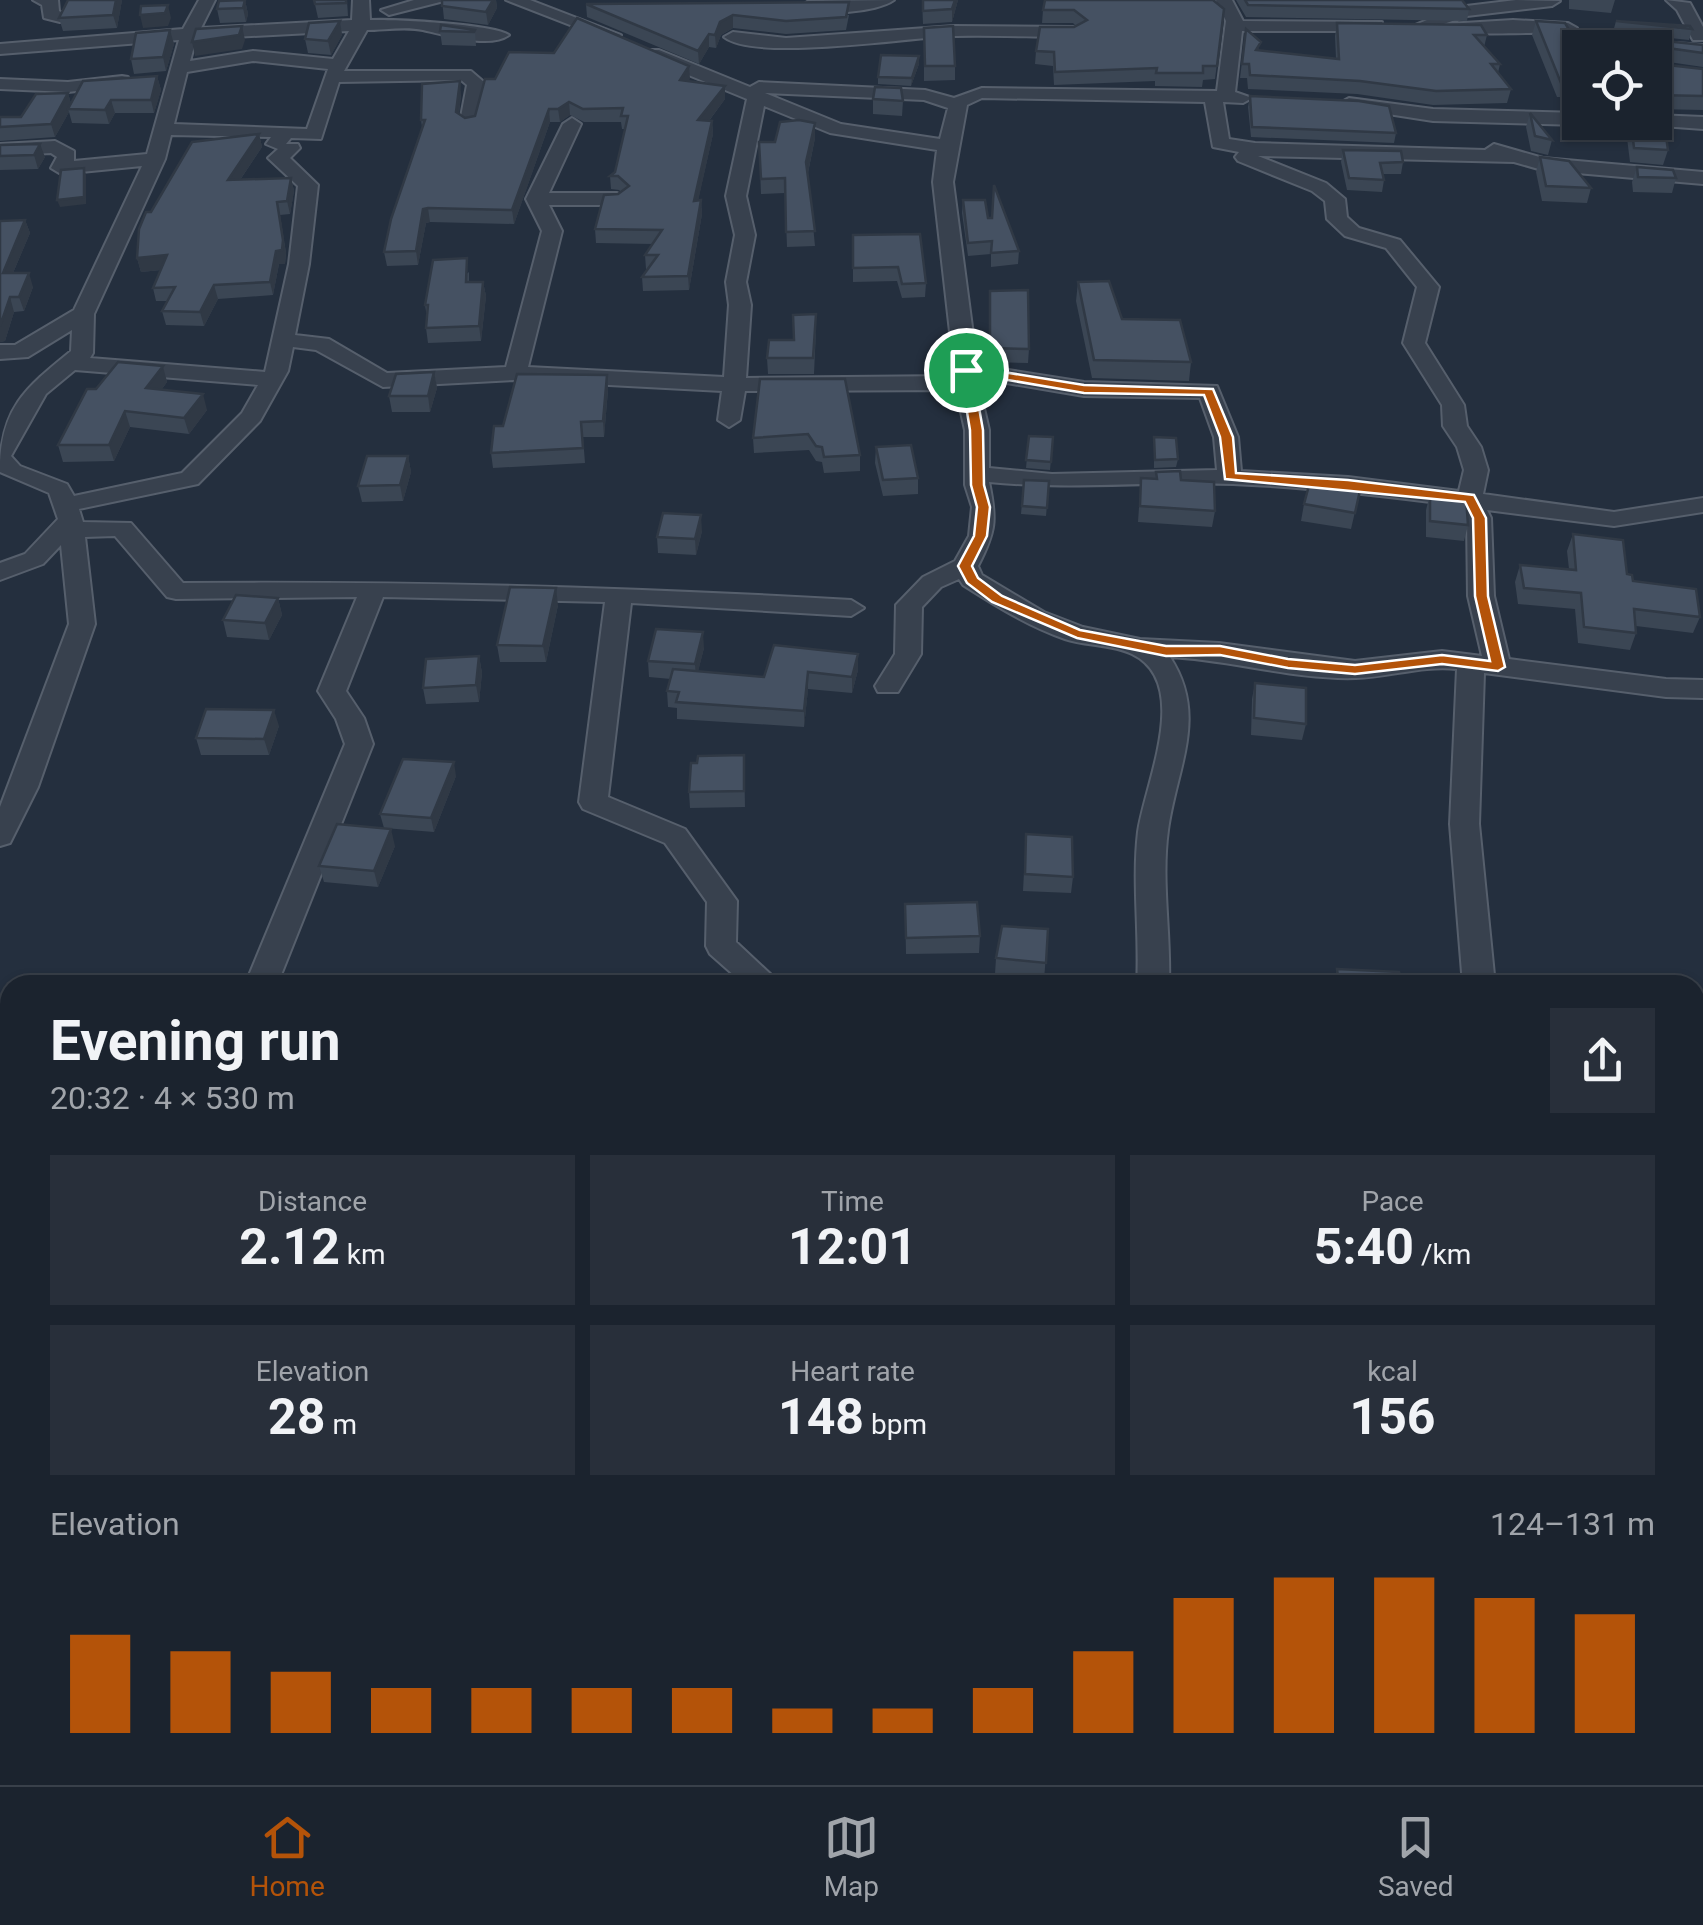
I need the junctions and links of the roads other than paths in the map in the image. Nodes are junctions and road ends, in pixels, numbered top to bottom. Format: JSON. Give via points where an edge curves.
{"nodes":[{"id":1,"x":206,"y":0,"type":"edge"},
{"id":2,"x":440,"y":0,"type":"edge"},
{"id":3,"x":886,"y":0,"type":"edge"},
{"id":4,"x":1552,"y":0,"type":"edge"},
{"id":5,"x":1674,"y":0,"type":"edge"},
{"id":6,"x":1220,"y":3,"type":"edge"},
{"id":7,"x":784,"y":6,"type":"edge"},
{"id":8,"x":589,"y":8,"type":"edge"},
{"id":9,"x":361,"y":12,"type":"edge"},
{"id":10,"x":744,"y":18,"type":"edge"},
{"id":11,"x":513,"y":26,"type":"edge"},
{"id":12,"x":1234,"y":26,"type":"junction"},
{"id":13,"x":1417,"y":28,"type":"junction"},
{"id":14,"x":1570,"y":30,"type":"edge"},
{"id":15,"x":1073,"y":32,"type":"edge"},
{"id":16,"x":189,"y":34,"type":"junction"},
{"id":17,"x":162,"y":36,"type":"junction"},
{"id":18,"x":1562,"y":36,"type":"edge"},
{"id":19,"x":1702,"y":43,"type":"edge"},
{"id":20,"x":1672,"y":44,"type":"edge"},
{"id":21,"x":0,"y":49,"type":"edge"},
{"id":22,"x":64,"y":57,"type":"junction"},
{"id":23,"x":718,"y":58,"type":"junction"},
{"id":24,"x":337,"y":71,"type":"junction"},
{"id":25,"x":168,"y":74,"type":"junction"},
{"id":26,"x":476,"y":83,"type":"junction"},
{"id":27,"x":0,"y":84,"type":"edge"},
{"id":28,"x":28,"y":85,"type":"junction"},
{"id":29,"x":746,"y":92,"type":"junction"},
{"id":30,"x":1219,"y":97,"type":"junction"},
{"id":31,"x":0,"y":98,"type":"edge"},
{"id":32,"x":1263,"y":99,"type":"edge"},
{"id":33,"x":1320,"y":102,"type":"edge"},
{"id":34,"x":958,"y":105,"type":"junction"},
{"id":35,"x":1475,"y":116,"type":"junction"},
{"id":36,"x":1562,"y":119,"type":"edge"},
{"id":37,"x":469,"y":122,"type":"edge"},
{"id":38,"x":1672,"y":122,"type":"edge"},
{"id":39,"x":1703,"y":123,"type":"edge"},
{"id":40,"x":572,"y":124,"type":"dead end"},
{"id":41,"x":164,"y":129,"type":"junction"},
{"id":42,"x":286,"y":132,"type":"junction"},
{"id":43,"x":949,"y":146,"type":"junction"},
{"id":44,"x":1255,"y":148,"type":"junction"},
{"id":45,"x":0,"y":150,"type":"edge"},
{"id":46,"x":1510,"y":157,"type":"junction"},
{"id":47,"x":155,"y":159,"type":"junction"},
{"id":48,"x":1703,"y":178,"type":"edge"},
{"id":49,"x":617,"y":198,"type":"edge"},
{"id":50,"x":536,"y":200,"type":"junction"},
{"id":51,"x":83,"y":314,"type":"junction"},
{"id":52,"x":284,"y":340,"type":"junction"},
{"id":53,"x":0,"y":352,"type":"edge"},
{"id":54,"x":70,"y":363,"type":"junction"},
{"id":55,"x":516,"y":373,"type":"junction"},
{"id":56,"x":966,"y":376,"type":"junction"},
{"id":57,"x":273,"y":379,"type":"junction"},
{"id":58,"x":734,"y":385,"type":"junction"},
{"id":59,"x":729,"y":420,"type":"dead end"},
{"id":60,"x":0,"y":457,"type":"edge"},
{"id":61,"x":978,"y":474,"type":"junction"},
{"id":62,"x":1230,"y":476,"type":"junction"},
{"id":63,"x":1470,"y":498,"type":"junction"},
{"id":64,"x":1703,"y":505,"type":"edge"},
{"id":65,"x":69,"y":519,"type":"junction"},
{"id":66,"x":965,"y":566,"type":"junction"},
{"id":67,"x":0,"y":572,"type":"edge"},
{"id":68,"x":374,"y":590,"type":"junction"},
{"id":69,"x":618,"y":594,"type":"junction"},
{"id":70,"x":851,"y":608,"type":"dead end"},
{"id":71,"x":1140,"y":647,"type":"junction"},
{"id":72,"x":1485,"y":665,"type":"junction"},
{"id":73,"x":888,"y":686,"type":"dead end"},
{"id":74,"x":1703,"y":688,"type":"edge"},
{"id":75,"x":0,"y":836,"type":"edge"},
{"id":76,"x":265,"y":975,"type":"edge"},
{"id":77,"x":754,"y":975,"type":"edge"},
{"id":78,"x":1153,"y":975,"type":"edge"},
{"id":79,"x":1478,"y":975,"type":"edge"}],
"edges":[{"from":1,"to":16,"type":"street"},
{"from":2,"to":9,"type":"street"},
{"from":3,"to":7,"type":"street"},
{"from":4,"to":13,"type":"street","via":[[1464,11]]},
{"from":4,"to":14,"type":"street"},
{"from":5,"to":19,"type":"street"},
{"from":6,"to":12,"type":"street"},
{"from":8,"to":11,"type":"street"},
{"from":9,"to":11,"type":"street","via":[[442,31]]},
{"from":9,"to":16,"type":"street"},
{"from":9,"to":24,"type":"street"},
{"from":10,"to":23,"type":"street"},
{"from":11,"to":23,"type":"street","via":[[600,30]]},
{"from":11,"to":26,"type":"street"},
{"from":12,"to":13,"type":"street"},
{"from":12,"to":30,"type":"street"},
{"from":13,"to":18,"type":"street","via":[[1513,25]]},
{"from":15,"to":23,"type":"street","via":[[954,31],[786,43]]},
{"from":16,"to":17,"type":"street"},
{"from":16,"to":25,"type":"street"},
{"from":17,"to":22,"type":"street"},
{"from":17,"to":25,"type":"street"},
{"from":19,"to":20,"type":"street"},
{"from":21,"to":22,"type":"street"},
{"from":22,"to":28,"type":"street"},
{"from":23,"to":29,"type":"street"},
{"from":24,"to":25,"type":"street","via":[[253,56]]},
{"from":24,"to":26,"type":"street","via":[[452,74]]},
{"from":24,"to":42,"type":"street","via":[[314,134]]},
{"from":25,"to":28,"type":"street"},
{"from":25,"to":41,"type":"street"},
{"from":26,"to":37,"type":"street"},
{"from":27,"to":28,"type":"street"},
{"from":28,"to":31,"type":"street"},
{"from":29,"to":34,"type":"street","via":[[826,88],[925,95]]},
{"from":29,"to":43,"type":"street","via":[[837,129]]},
{"from":29,"to":58,"type":"street","via":[[736,196],[745,235],[736,282]]},
{"from":30,"to":32,"type":"street"},
{"from":30,"to":34,"type":"street","via":[[982,93]]},
{"from":30,"to":44,"type":"street","via":[[1220,143]]},
{"from":33,"to":35,"type":"street"},
{"from":34,"to":43,"type":"street"},
{"from":35,"to":36,"type":"street"},
{"from":35,"to":46,"type":"street","via":[[1476,134]]},
{"from":38,"to":39,"type":"street"},
{"from":40,"to":50,"type":"street"},
{"from":41,"to":42,"type":"street"},
{"from":41,"to":47,"type":"street"},
{"from":42,"to":52,"type":"street","via":[[272,148],[291,148],[278,158],[308,185]]},
{"from":43,"to":56,"type":"street","via":[[943,178],[964,314]]},
{"from":44,"to":46,"type":"street"},
{"from":44,"to":63,"type":"street","via":[[1246,157],[1335,199],[1338,219],[1352,232],[1394,244],[1428,287],[1414,343],[1453,404],[1455,426],[1469,447],[1476,470]]},
{"from":45,"to":47,"type":"street","via":[[55,147],[68,154],[61,168]]},
{"from":46,"to":48,"type":"street"},
{"from":47,"to":51,"type":"street"},
{"from":49,"to":50,"type":"street"},
{"from":50,"to":55,"type":"street","via":[[552,231]]},
{"from":51,"to":53,"type":"street","via":[[20,352]]},
{"from":51,"to":54,"type":"street","via":[[82,353]]},
{"from":52,"to":55,"type":"street","via":[[321,344],[384,380]]},
{"from":52,"to":57,"type":"street"},
{"from":54,"to":57,"type":"street"},
{"from":54,"to":60,"type":"street","via":[[36,390]]},
{"from":55,"to":58,"type":"street"},
{"from":56,"to":58,"type":"street"},
{"from":56,"to":61,"type":"street"},
{"from":56,"to":62,"type":"street","via":[[1084,389],[1209,391],[1226,437]]},
{"from":57,"to":65,"type":"street","via":[[252,416],[190,479]]},
{"from":58,"to":59,"type":"street"},
{"from":60,"to":65,"type":"street","via":[[12,471],[59,489]]},
{"from":61,"to":62,"type":"street","via":[[1052,481]]},
{"from":61,"to":66,"type":"street","via":[[980,536]]},
{"from":62,"to":63,"type":"street"},
{"from":63,"to":64,"type":"street","via":[[1614,519]]},
{"from":63,"to":72,"type":"street","via":[[1480,518]]},
{"from":65,"to":67,"type":"street","via":[[34,559]]},
{"from":65,"to":68,"type":"street","via":[[122,528],[176,591]]},
{"from":65,"to":75,"type":"street","via":[[82,624]]},
{"from":66,"to":71,"type":"street","via":[[984,590],[1034,618]]},
{"from":66,"to":73,"type":"street","via":[[932,582],[910,605],[908,654]]},
{"from":68,"to":69,"type":"street"},
{"from":68,"to":76,"type":"street","via":[[332,691],[360,744]]},
{"from":69,"to":70,"type":"street"},
{"from":69,"to":77,"type":"street","via":[[593,802],[675,836],[722,901],[721,946]]},
{"from":71,"to":72,"type":"street","via":[[1220,650],[1355,670],[1442,659]]},
{"from":71,"to":78,"type":"street","via":[[1161,662],[1171,685],[1176,740],[1153,829]]},
{"from":72,"to":74,"type":"street"},
{"from":72,"to":79,"type":"street","via":[[1462,740],[1465,873]]}]}
